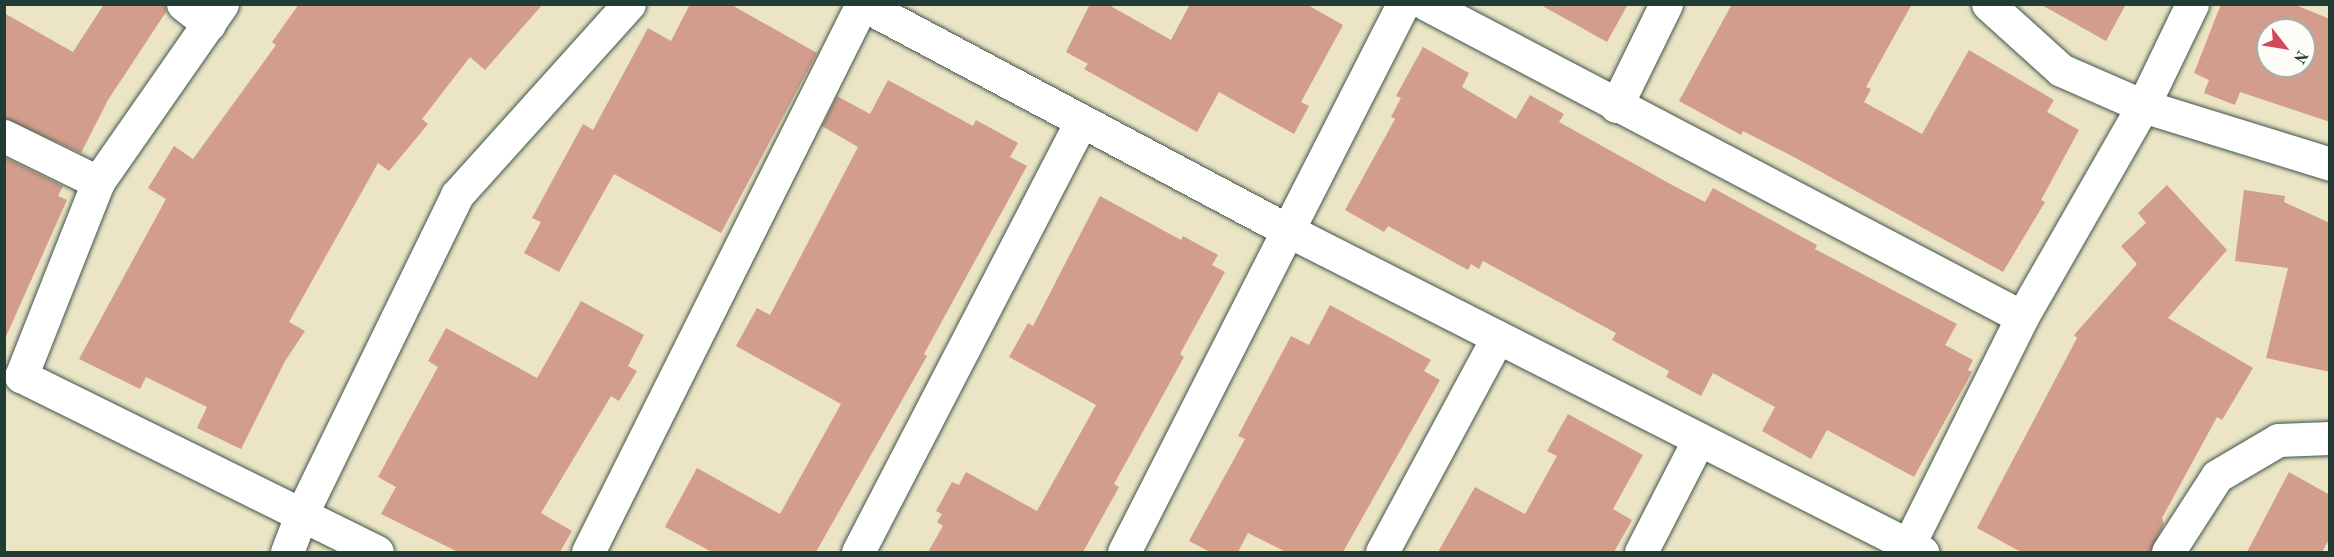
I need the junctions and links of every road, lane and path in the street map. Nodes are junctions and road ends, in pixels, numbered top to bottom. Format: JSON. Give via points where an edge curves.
{"nodes":[{"id":1,"x":183,"y":4,"type":"edge"},
{"id":2,"x":629,"y":4,"type":"edge"},
{"id":3,"x":862,"y":4,"type":"edge"},
{"id":4,"x":1403,"y":4,"type":"edge"},
{"id":5,"x":1426,"y":4,"type":"edge"},
{"id":6,"x":1666,"y":4,"type":"edge"},
{"id":7,"x":1988,"y":4,"type":"edge"},
{"id":8,"x":2192,"y":4,"type":"edge"},
{"id":9,"x":216,"y":14,"type":"edge"},
{"id":10,"x":1616,"y":106,"type":"junction"},
{"id":11,"x":2143,"y":106,"type":"junction"},
{"id":12,"x":1081,"y":121,"type":"junction"},
{"id":13,"x":4,"y":136,"type":"edge"},
{"id":14,"x":2330,"y":164,"type":"edge"},
{"id":15,"x":98,"y":182,"type":"junction"},
{"id":16,"x":1289,"y":231,"type":"junction"},
{"id":17,"x":2022,"y":317,"type":"junction"},
{"id":18,"x":1498,"y":337,"type":"junction"},
{"id":19,"x":13,"y":376,"type":"edge"},
{"id":20,"x":2330,"y":438,"type":"edge"},
{"id":21,"x":1698,"y":441,"type":"junction"},
{"id":22,"x":302,"y":513,"type":"junction"},
{"id":23,"x":1912,"y":550,"type":"edge"},
{"id":24,"x":287,"y":552,"type":"edge"},
{"id":25,"x":376,"y":552,"type":"edge"},
{"id":26,"x":588,"y":552,"type":"edge"},
{"id":27,"x":858,"y":552,"type":"edge"},
{"id":28,"x":1124,"y":552,"type":"edge"},
{"id":29,"x":1382,"y":552,"type":"edge"},
{"id":30,"x":1641,"y":552,"type":"edge"},
{"id":31,"x":2168,"y":552,"type":"edge"}],
"edges":[{"from":1,"to":9,"type":"street"},
{"from":2,"to":22,"type":"street","via":[[457,195]]},
{"from":3,"to":12,"type":"street"},
{"from":3,"to":26,"type":"street"},
{"from":4,"to":16,"type":"street"},
{"from":5,"to":10,"type":"street"},
{"from":6,"to":10,"type":"street"},
{"from":7,"to":11,"type":"street","via":[[2061,70]]},
{"from":8,"to":11,"type":"street"},
{"from":9,"to":15,"type":"street"},
{"from":10,"to":17,"type":"street"},
{"from":11,"to":14,"type":"street"},
{"from":11,"to":17,"type":"street"},
{"from":12,"to":16,"type":"street"},
{"from":12,"to":27,"type":"street"},
{"from":13,"to":15,"type":"street"},
{"from":15,"to":19,"type":"street"},
{"from":16,"to":18,"type":"street"},
{"from":16,"to":28,"type":"street"},
{"from":17,"to":23,"type":"street"},
{"from":18,"to":21,"type":"street"},
{"from":18,"to":29,"type":"street"},
{"from":19,"to":22,"type":"street"},
{"from":20,"to":31,"type":"street","via":[[2278,440],[2217,476]]},
{"from":21,"to":23,"type":"street"},
{"from":21,"to":30,"type":"street"},
{"from":22,"to":24,"type":"street"},
{"from":22,"to":25,"type":"street"}]}
